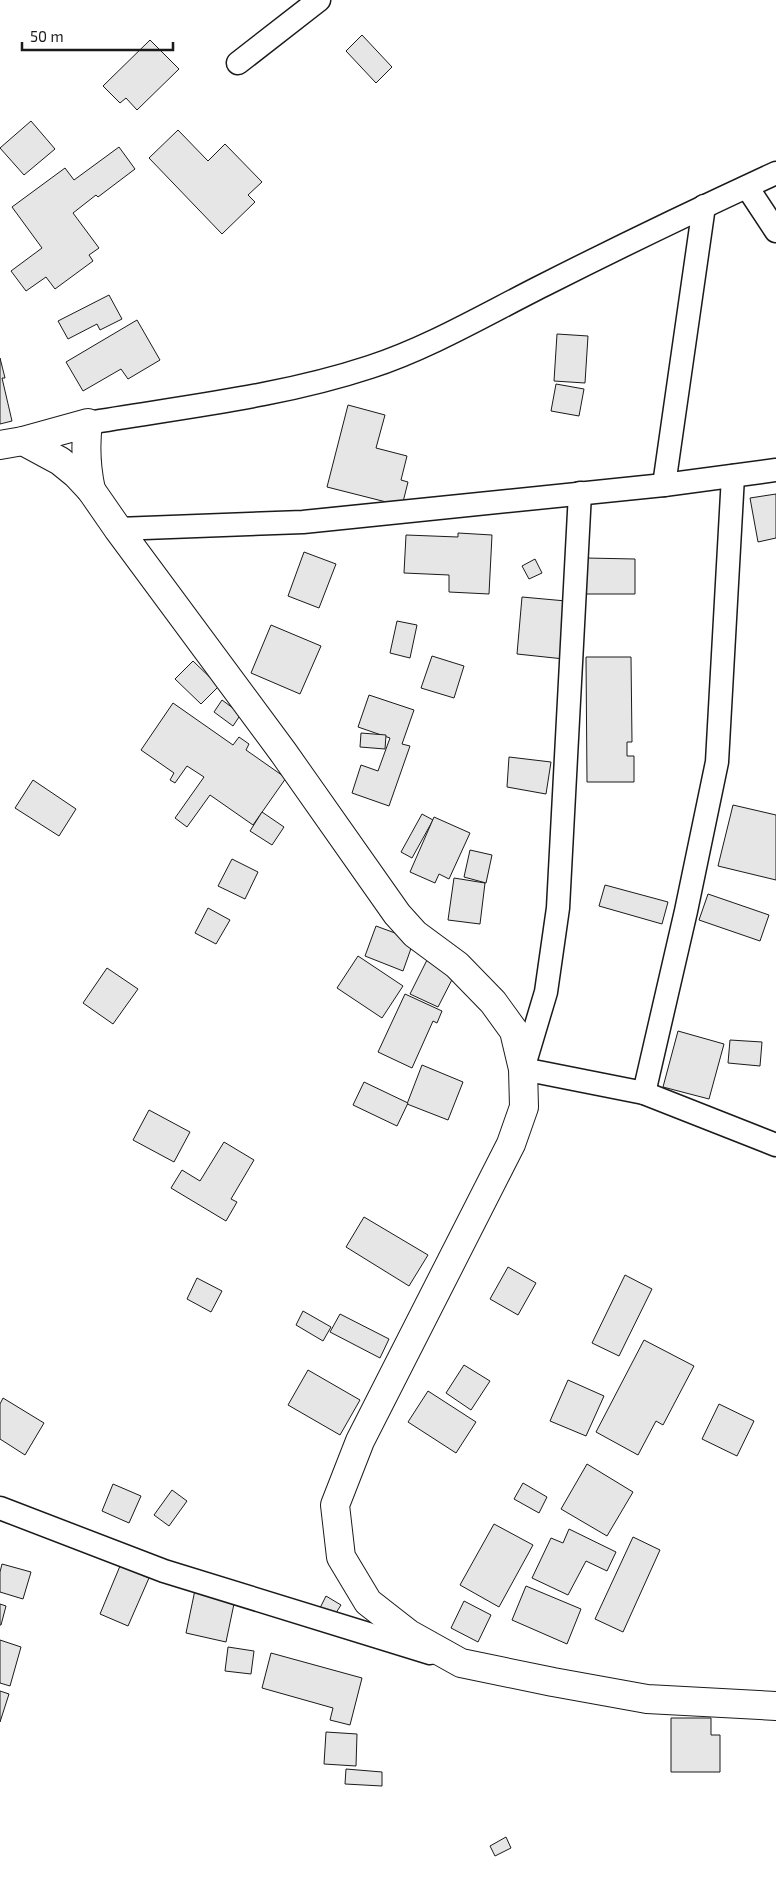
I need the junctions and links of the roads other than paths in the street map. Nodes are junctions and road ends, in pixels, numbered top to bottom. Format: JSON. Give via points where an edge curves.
{"nodes":[{"id":1,"x":319,"y":0,"type":"edge"},
{"id":2,"x":238,"y":63,"type":"dead end"},
{"id":3,"x":776,"y":173,"type":"edge"},
{"id":4,"x":747,"y":186,"type":"junction"},
{"id":5,"x":704,"y":206,"type":"junction"},
{"id":6,"x":776,"y":231,"type":"edge"},
{"id":7,"x":88,"y":423,"type":"junction"},
{"id":8,"x":12,"y":443,"type":"edge"},
{"id":9,"x":776,"y":470,"type":"edge"},
{"id":10,"x":733,"y":476,"type":"junction"},
{"id":11,"x":664,"y":485,"type":"junction"},
{"id":12,"x":91,"y":490,"type":"junction"},
{"id":13,"x":580,"y":493,"type":"junction"},
{"id":14,"x":118,"y":530,"type":"junction"},
{"id":15,"x":523,"y":1069,"type":"junction"},
{"id":16,"x":644,"y":1094,"type":"junction"},
{"id":17,"x":776,"y":1145,"type":"edge"},
{"id":18,"x":0,"y":1508,"type":"edge"},
{"id":19,"x":461,"y":1663,"type":"junction"},
{"id":20,"x":776,"y":1706,"type":"edge"}],
"edges":[{"from":1,"to":2,"type":"street"},
{"from":3,"to":4,"type":"street"},
{"from":4,"to":5,"type":"street"},
{"from":4,"to":6,"type":"street"},
{"from":5,"to":7,"type":"street","via":[[440,338],[371,367],[266,393]]},
{"from":5,"to":11,"type":"street"},
{"from":7,"to":8,"type":"main road"},
{"from":7,"to":12,"type":"main road","via":[[86,460]]},
{"from":8,"to":12,"type":"main road","via":[[60,461]]},
{"from":9,"to":10,"type":"street"},
{"from":10,"to":11,"type":"street"},
{"from":10,"to":16,"type":"street","via":[[717,762]]},
{"from":11,"to":13,"type":"street"},
{"from":12,"to":14,"type":"main road"},
{"from":13,"to":14,"type":"street","via":[[303,522]]},
{"from":13,"to":15,"type":"street","via":[[558,908],[546,992]]},
{"from":14,"to":15,"type":"main road","via":[[283,752],[396,914],[415,934],[457,965],[493,1002],[514,1031]]},
{"from":15,"to":16,"type":"street"},
{"from":15,"to":19,"type":"main road","via":[[524,1107],[510,1144],[360,1441],[335,1505],[341,1557],[368,1602],[409,1634]]},
{"from":16,"to":17,"type":"street"},
{"from":18,"to":19,"type":"street","via":[[164,1571]]},
{"from":19,"to":20,"type":"main road","via":[[647,1699]]}]}
